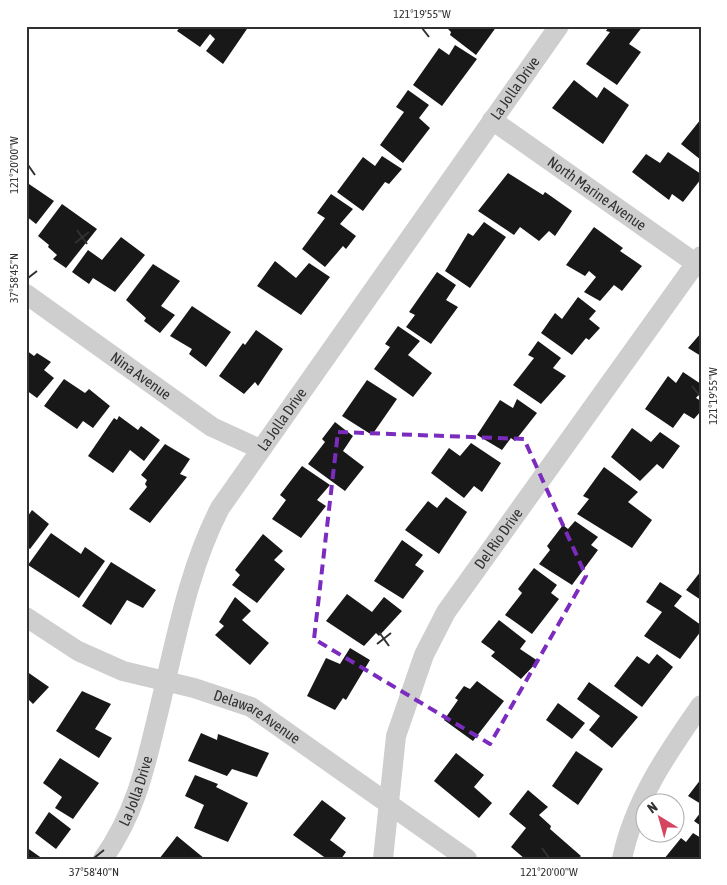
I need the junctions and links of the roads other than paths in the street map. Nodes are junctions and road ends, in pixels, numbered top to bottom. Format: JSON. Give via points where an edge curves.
{"nodes":[{"id":1,"x":559,"y":26,"type":"edge"},
{"id":2,"x":492,"y":120,"type":"junction"},
{"id":3,"x":699,"y":262,"type":"edge"},
{"id":4,"x":26,"y":294,"type":"edge"},
{"id":5,"x":260,"y":449,"type":"junction"},
{"id":6,"x":26,"y":617,"type":"edge"},
{"id":7,"x":166,"y":681,"type":"junction"},
{"id":8,"x":701,"y":705,"type":"edge"},
{"id":9,"x":390,"y":803,"type":"junction"},
{"id":10,"x":103,"y":859,"type":"edge"},
{"id":11,"x":383,"y":859,"type":"edge"},
{"id":12,"x":467,"y":859,"type":"edge"},
{"id":13,"x":622,"y":859,"type":"edge"}],
"edges":[{"from":1,"to":2,"type":"street","name":"La Jolla Drive"},
{"from":2,"to":3,"type":"street","name":"North Marine Avenue"},
{"from":2,"to":5,"type":"street","name":"La Jolla Drive"},
{"from":3,"to":9,"type":"street","name":"Del Rio Drive","via":[[446,612],[424,655],[396,736]]},
{"from":4,"to":5,"type":"street","name":"Nina Avenue","via":[[212,427]]},
{"from":5,"to":7,"type":"street","name":"La Jolla Drive","via":[[220,508],[206,536],[190,583]]},
{"from":6,"to":7,"type":"street","name":"Delaware Avenue","via":[[78,651],[123,671]]},
{"from":7,"to":9,"type":"street","name":"Delaware Avenue","via":[[251,707]]},
{"from":7,"to":10,"type":"street","name":"La Jolla Drive","via":[[138,796],[120,835]]},
{"from":8,"to":13,"type":"street","via":[[666,754],[641,802]]},
{"from":9,"to":11,"type":"street","name":"Del Rio Drive"},
{"from":9,"to":12,"type":"street","name":"Delaware Avenue"}]}
